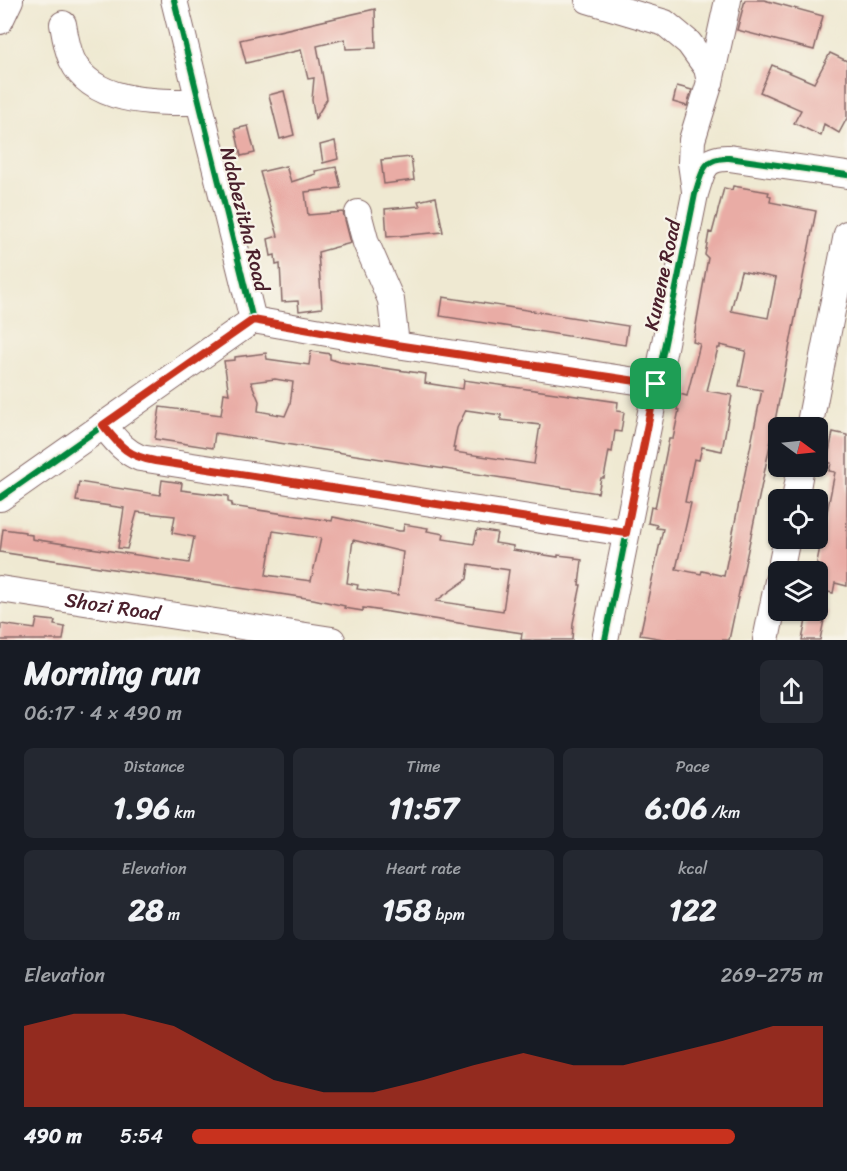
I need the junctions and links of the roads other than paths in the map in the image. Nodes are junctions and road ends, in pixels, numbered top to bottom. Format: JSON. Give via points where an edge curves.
{"nodes":[{"id":1,"x":10,"y":0,"type":"edge"},
{"id":2,"x":174,"y":0,"type":"edge"},
{"id":3,"x":588,"y":0,"type":"edge"},
{"id":4,"x":728,"y":0,"type":"edge"},
{"id":5,"x":0,"y":21,"type":"edge"},
{"id":6,"x":63,"y":24,"type":"dead end"},
{"id":7,"x":710,"y":82,"type":"junction"},
{"id":8,"x":199,"y":102,"type":"junction"},
{"id":9,"x":847,"y":175,"type":"edge"},
{"id":10,"x":695,"y":194,"type":"junction"},
{"id":11,"x":358,"y":213,"type":"dead end"},
{"id":12,"x":847,"y":234,"type":"edge"},
{"id":13,"x":253,"y":320,"type":"junction"},
{"id":14,"x":396,"y":345,"type":"junction"},
{"id":15,"x":656,"y":384,"type":"junction"},
{"id":16,"x":811,"y":417,"type":"edge"},
{"id":17,"x":103,"y":425,"type":"junction"},
{"id":18,"x":0,"y":498,"type":"edge"},
{"id":19,"x":626,"y":533,"type":"junction"},
{"id":20,"x":0,"y":589,"type":"edge"},
{"id":21,"x":770,"y":621,"type":"edge"},
{"id":22,"x":332,"y":640,"type":"edge"},
{"id":23,"x":605,"y":640,"type":"edge"},
{"id":24,"x":766,"y":640,"type":"edge"}],
"edges":[{"from":1,"to":5,"type":"street"},
{"from":2,"to":8,"type":"street","name":"Ndabezitha Road"},
{"from":3,"to":7,"type":"street","via":[[665,23],[700,57]]},
{"from":4,"to":7,"type":"street"},
{"from":6,"to":8,"type":"street","via":[[73,61],[89,81],[121,96]]},
{"from":7,"to":10,"type":"street","via":[[692,140]]},
{"from":8,"to":13,"type":"street","name":"Ndabezitha Road"},
{"from":9,"to":10,"type":"street","name":"Kunene Road","via":[[717,158],[703,170]]},
{"from":10,"to":15,"type":"street","name":"Kunene Road"},
{"from":11,"to":14,"type":"street","via":[[366,243],[391,300]]},
{"from":12,"to":16,"type":"street"},
{"from":13,"to":14,"type":"street"},
{"from":13,"to":17,"type":"street","name":"Ndabezitha Road"},
{"from":14,"to":15,"type":"street"},
{"from":15,"to":19,"type":"street","name":"Kunene Road"},
{"from":17,"to":18,"type":"street","name":"Ndabezitha Road"},
{"from":17,"to":19,"type":"street","via":[[120,445],[140,458]]},
{"from":19,"to":23,"type":"street","name":"Kunene Road"},
{"from":20,"to":22,"type":"street","name":"Shozi Road"},
{"from":21,"to":24,"type":"street"}]}
